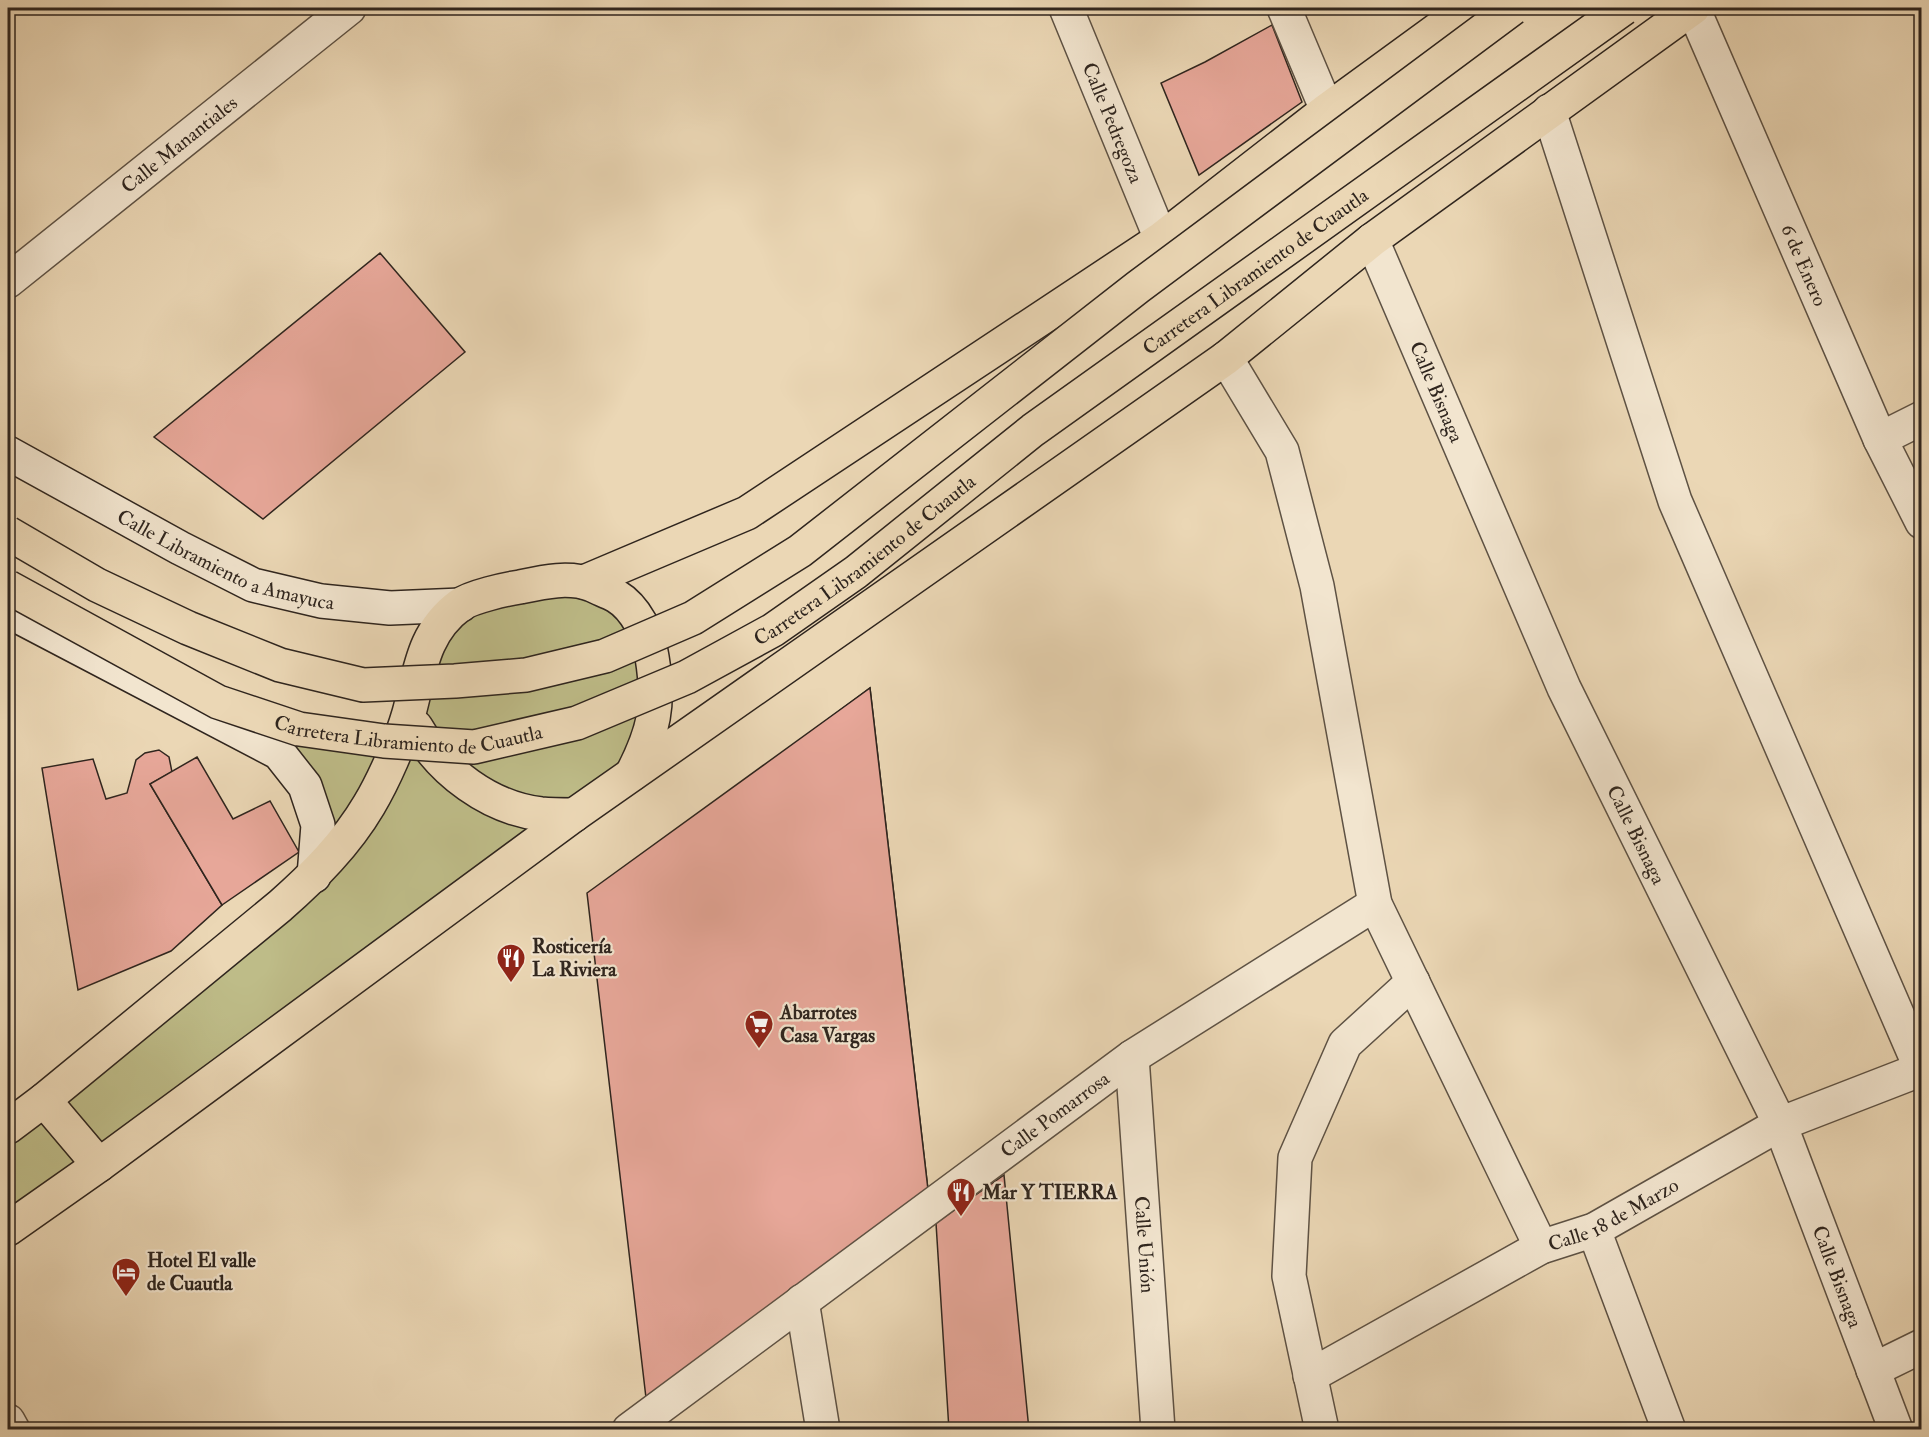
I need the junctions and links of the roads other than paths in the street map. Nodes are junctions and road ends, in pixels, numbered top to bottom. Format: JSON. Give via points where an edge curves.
{"nodes":[{"id":1,"x":349,"y":8,"type":"edge"},
{"id":2,"x":1066,"y":8,"type":"edge"},
{"id":3,"x":1284,"y":8,"type":"edge"},
{"id":4,"x":1467,"y":8,"type":"edge"},
{"id":5,"x":1513,"y":8,"type":"edge"},
{"id":6,"x":1624,"y":8,"type":"edge"},
{"id":7,"x":1693,"y":8,"type":"edge"},
{"id":8,"x":1327,"y":110,"type":"junction"},
{"id":9,"x":1549,"y":111,"type":"junction"},
{"id":10,"x":1161,"y":239,"type":"junction"},
{"id":11,"x":1372,"y":240,"type":"junction"},
{"id":12,"x":8,"y":281,"type":"edge"},
{"id":13,"x":1226,"y":358,"type":"junction"},
{"id":14,"x":1922,"y":418,"type":"edge"},
{"id":15,"x":1880,"y":439,"type":"junction"},
{"id":16,"x":8,"y":453,"type":"edge"},
{"id":17,"x":1922,"y":522,"type":"edge"},
{"id":18,"x":8,"y":533,"type":"edge"},
{"id":19,"x":584,"y":582,"type":"junction"},
{"id":20,"x":8,"y":587,"type":"edge"},
{"id":21,"x":461,"y":605,"type":"junction"},
{"id":22,"x":8,"y":611,"type":"edge"},
{"id":23,"x":409,"y":713,"type":"junction"},
{"id":24,"x":631,"y":776,"type":"junction"},
{"id":25,"x":574,"y":815,"type":"junction"},
{"id":26,"x":314,"y":876,"type":"junction"},
{"id":27,"x":1375,"y":904,"type":"junction"},
{"id":28,"x":1413,"y":982,"type":"junction"},
{"id":29,"x":1132,"y":1057,"type":"junction"},
{"id":30,"x":1921,"y":1069,"type":"edge"},
{"id":31,"x":44,"y":1100,"type":"junction"},
{"id":32,"x":1780,"y":1124,"type":"junction"},
{"id":33,"x":8,"y":1127,"type":"edge"},
{"id":34,"x":99,"y":1165,"type":"junction"},
{"id":35,"x":8,"y":1229,"type":"edge"},
{"id":36,"x":1594,"y":1230,"type":"junction"},
{"id":37,"x":1541,"y":1247,"type":"junction"},
{"id":38,"x":802,"y":1301,"type":"junction"},
{"id":39,"x":1922,"y":1346,"type":"edge"},
{"id":40,"x":1873,"y":1370,"type":"junction"},
{"id":41,"x":1310,"y":1376,"type":"junction"},
{"id":42,"x":8,"y":1421,"type":"edge"},
{"id":43,"x":13,"y":1430,"type":"edge"},
{"id":44,"x":629,"y":1430,"type":"edge"},
{"id":45,"x":823,"y":1430,"type":"edge"},
{"id":46,"x":1158,"y":1430,"type":"edge"},
{"id":47,"x":1322,"y":1430,"type":"edge"},
{"id":48,"x":1669,"y":1430,"type":"edge"},
{"id":49,"x":1896,"y":1430,"type":"edge"}],
"edges":[{"from":1,"to":12,"type":"street","name":"Calle Manantiales"},
{"from":2,"to":10,"type":"street","name":"Calle Pedregoza"},
{"from":3,"to":8,"type":"street"},
{"from":4,"to":8,"type":"main road"},
{"from":5,"to":18,"type":"main road","name":"Carretera Libramiento de Cuautla","bridge":true,"via":[[1138,287],[800,551],[693,618],[605,656],[526,675],[363,685],[280,665],[189,628],[97,585]]},
{"from":6,"to":20,"type":"main road","name":"Carretera Libramiento de Cuautla","bridge":true,"via":[[1033,430],[856,572],[782,623],[687,677],[577,723],[474,747],[384,741],[299,729],[218,702]]},
{"from":7,"to":9,"type":"main road"},
{"from":7,"to":15,"type":"street","name":"6 de Enero"},
{"from":8,"to":10,"type":"main road"},
{"from":9,"to":11,"type":"main road"},
{"from":9,"to":30,"type":"street","via":[[1675,501]]},
{"from":10,"to":19,"type":"main road","via":[[747,513]]},
{"from":11,"to":13,"type":"main road"},
{"from":11,"to":32,"type":"street","name":"Calle Bisnaga","via":[[1564,688]]},
{"from":13,"to":24,"type":"main road"},
{"from":13,"to":27,"type":"street","via":[[1282,451],[1317,586]]},
{"from":14,"to":15,"type":"street"},
{"from":15,"to":17,"type":"street","name":"6 de Enero"},
{"from":16,"to":21,"type":"street","name":"Calle Libramiento a Amayuca","via":[[253,585],[321,601],[390,608]]},
{"from":19,"to":21,"type":"main road","via":[[554,580],[505,590]]},
{"from":19,"to":24,"type":"main road","via":[[618,597],[641,621],[652,652],[657,683],[655,716]]},
{"from":21,"to":23,"type":"main road","via":[[439,627],[423,655]]},
{"from":22,"to":26,"type":"street","via":[[279,753],[305,786],[318,825]]},
{"from":23,"to":25,"type":"main road","via":[[426,744],[475,790],[506,805],[539,814]]},
{"from":23,"to":26,"type":"main road","via":[[370,804]]},
{"from":24,"to":25,"type":"main road"},
{"from":25,"to":34,"type":"main road"},
{"from":26,"to":31,"type":"main road"},
{"from":27,"to":28,"type":"street"},
{"from":27,"to":29,"type":"street","name":"Calle Pomarrosa"},
{"from":28,"to":37,"type":"street"},
{"from":28,"to":41,"type":"street","via":[[1345,1044],[1294,1158],[1289,1276]]},
{"from":29,"to":38,"type":"street","name":"Calle Pomarrosa"},
{"from":29,"to":46,"type":"street","name":"Calle Unión"},
{"from":30,"to":32,"type":"street","name":"Calle 18 de Marzo"},
{"from":31,"to":33,"type":"main road"},
{"from":31,"to":34,"type":"main road"},
{"from":32,"to":36,"type":"street","name":"Calle 18 de Marzo"},
{"from":32,"to":40,"type":"street","name":"Calle Bisnaga"},
{"from":34,"to":35,"type":"main road"},
{"from":36,"to":37,"type":"street","name":"Calle 18 de Marzo"},
{"from":36,"to":48,"type":"street"},
{"from":37,"to":41,"type":"street","name":"Calle 18 de Marzo"},
{"from":38,"to":44,"type":"street","name":"Calle Pomarrosa"},
{"from":38,"to":45,"type":"street"},
{"from":39,"to":40,"type":"street"},
{"from":40,"to":49,"type":"street","name":"Calle Bisnaga"},
{"from":41,"to":47,"type":"street"},
{"from":42,"to":43,"type":"street"}]}
